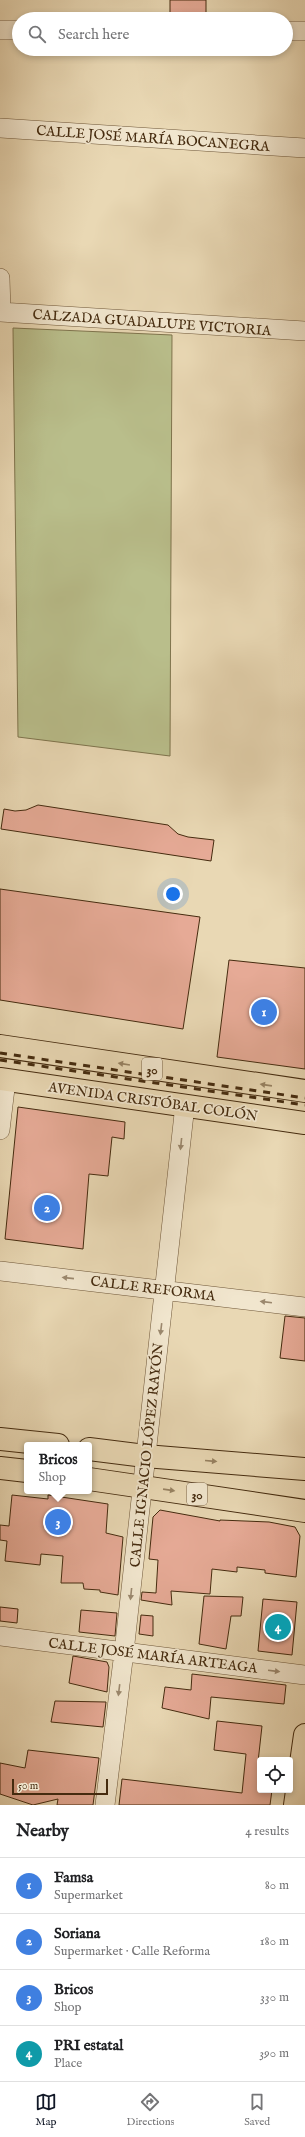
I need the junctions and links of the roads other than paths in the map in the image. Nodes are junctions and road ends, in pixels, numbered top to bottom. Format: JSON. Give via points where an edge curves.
{"nodes":[{"id":1,"x":0,"y":30,"type":"edge"},
{"id":2,"x":12,"y":30,"type":"edge"},
{"id":3,"x":293,"y":31,"type":"edge"},
{"id":4,"x":305,"y":31,"type":"edge"},
{"id":5,"x":0,"y":128,"type":"edge"},
{"id":6,"x":305,"y":148,"type":"edge"},
{"id":7,"x":0,"y":278,"type":"edge"},
{"id":8,"x":0,"y":312,"type":"edge"},
{"id":9,"x":305,"y":331,"type":"edge"},
{"id":10,"x":0,"y":1046,"type":"edge"},
{"id":11,"x":3,"y":1079,"type":"edge"},
{"id":12,"x":305,"y":1090,"type":"edge"},
{"id":13,"x":185,"y":1105,"type":"junction"},
{"id":14,"x":305,"y":1123,"type":"edge"},
{"id":15,"x":0,"y":1130,"type":"edge"},
{"id":16,"x":0,"y":1271,"type":"edge"},
{"id":17,"x":165,"y":1290,"type":"junction"},
{"id":18,"x":305,"y":1307,"type":"edge"},
{"id":19,"x":0,"y":1438,"type":"edge"},
{"id":20,"x":33,"y":1442,"type":"edge"},
{"id":21,"x":92,"y":1449,"type":"edge"},
{"id":22,"x":146,"y":1456,"type":"junction"},
{"id":23,"x":0,"y":1468,"type":"edge"},
{"id":24,"x":305,"y":1469,"type":"edge"},
{"id":25,"x":24,"y":1471,"type":"edge"},
{"id":26,"x":92,"y":1479,"type":"edge"},
{"id":27,"x":143,"y":1486,"type":"junction"},
{"id":28,"x":305,"y":1511,"type":"edge"},
{"id":29,"x":0,"y":1636,"type":"edge"},
{"id":30,"x":124,"y":1652,"type":"junction"},
{"id":31,"x":305,"y":1675,"type":"edge"},
{"id":32,"x":305,"y":1735,"type":"edge"},
{"id":33,"x":105,"y":1805,"type":"edge"},
{"id":34,"x":295,"y":1805,"type":"edge"}],
"edges":[{"from":1,"to":2,"type":"street"},
{"from":3,"to":4,"type":"street"},
{"from":5,"to":6,"type":"street","name":"CALLE JOSÉ MARÍA BOCANEGRA"},
{"from":7,"to":8,"type":"street"},
{"from":8,"to":9,"type":"street","name":"CALZADA GUADALUPE VICTORIA"},
{"from":12,"to":10,"type":"main road","number":"30","one_way":true},
{"from":11,"to":13,"type":"main road","name":"AVENIDA CRISTÓBAL COLÓN","number":"30"},
{"from":11,"to":15,"type":"street"},
{"from":13,"to":14,"type":"main road","name":"AVENIDA CRISTÓBAL COLÓN","number":"30"},
{"from":13,"to":17,"type":"street","name":"CALLE IGNACIO LÓPEZ RAYÓN","one_way":true},
{"from":17,"to":16,"type":"street","name":"CALLE REFORMA","one_way":true},
{"from":18,"to":17,"type":"street","name":"CALLE REFORMA","one_way":true},
{"from":17,"to":22,"type":"street","name":"CALLE IGNACIO LÓPEZ RAYÓN","one_way":true},
{"from":19,"to":20,"type":"main road"},
{"from":21,"to":22,"type":"main road"},
{"from":22,"to":24,"type":"main road","one_way":true},
{"from":22,"to":27,"type":"street","name":"CALLE IGNACIO LÓPEZ RAYÓN"},
{"from":23,"to":25,"type":"main road"},
{"from":26,"to":27,"type":"main road","number":"30"},
{"from":27,"to":28,"type":"main road","number":"30","one_way":true},
{"from":27,"to":30,"type":"street","name":"CALLE IGNACIO LÓPEZ RAYÓN","one_way":true},
{"from":29,"to":30,"type":"street","name":"CALLE JOSÉ MARÍA ARTEAGA"},
{"from":30,"to":31,"type":"street","name":"CALLE JOSÉ MARÍA ARTEAGA","one_way":true},
{"from":30,"to":33,"type":"street","name":"CALLE IGNACIO LÓPEZ RAYÓN","one_way":true},
{"from":32,"to":34,"type":"main road"}]}
